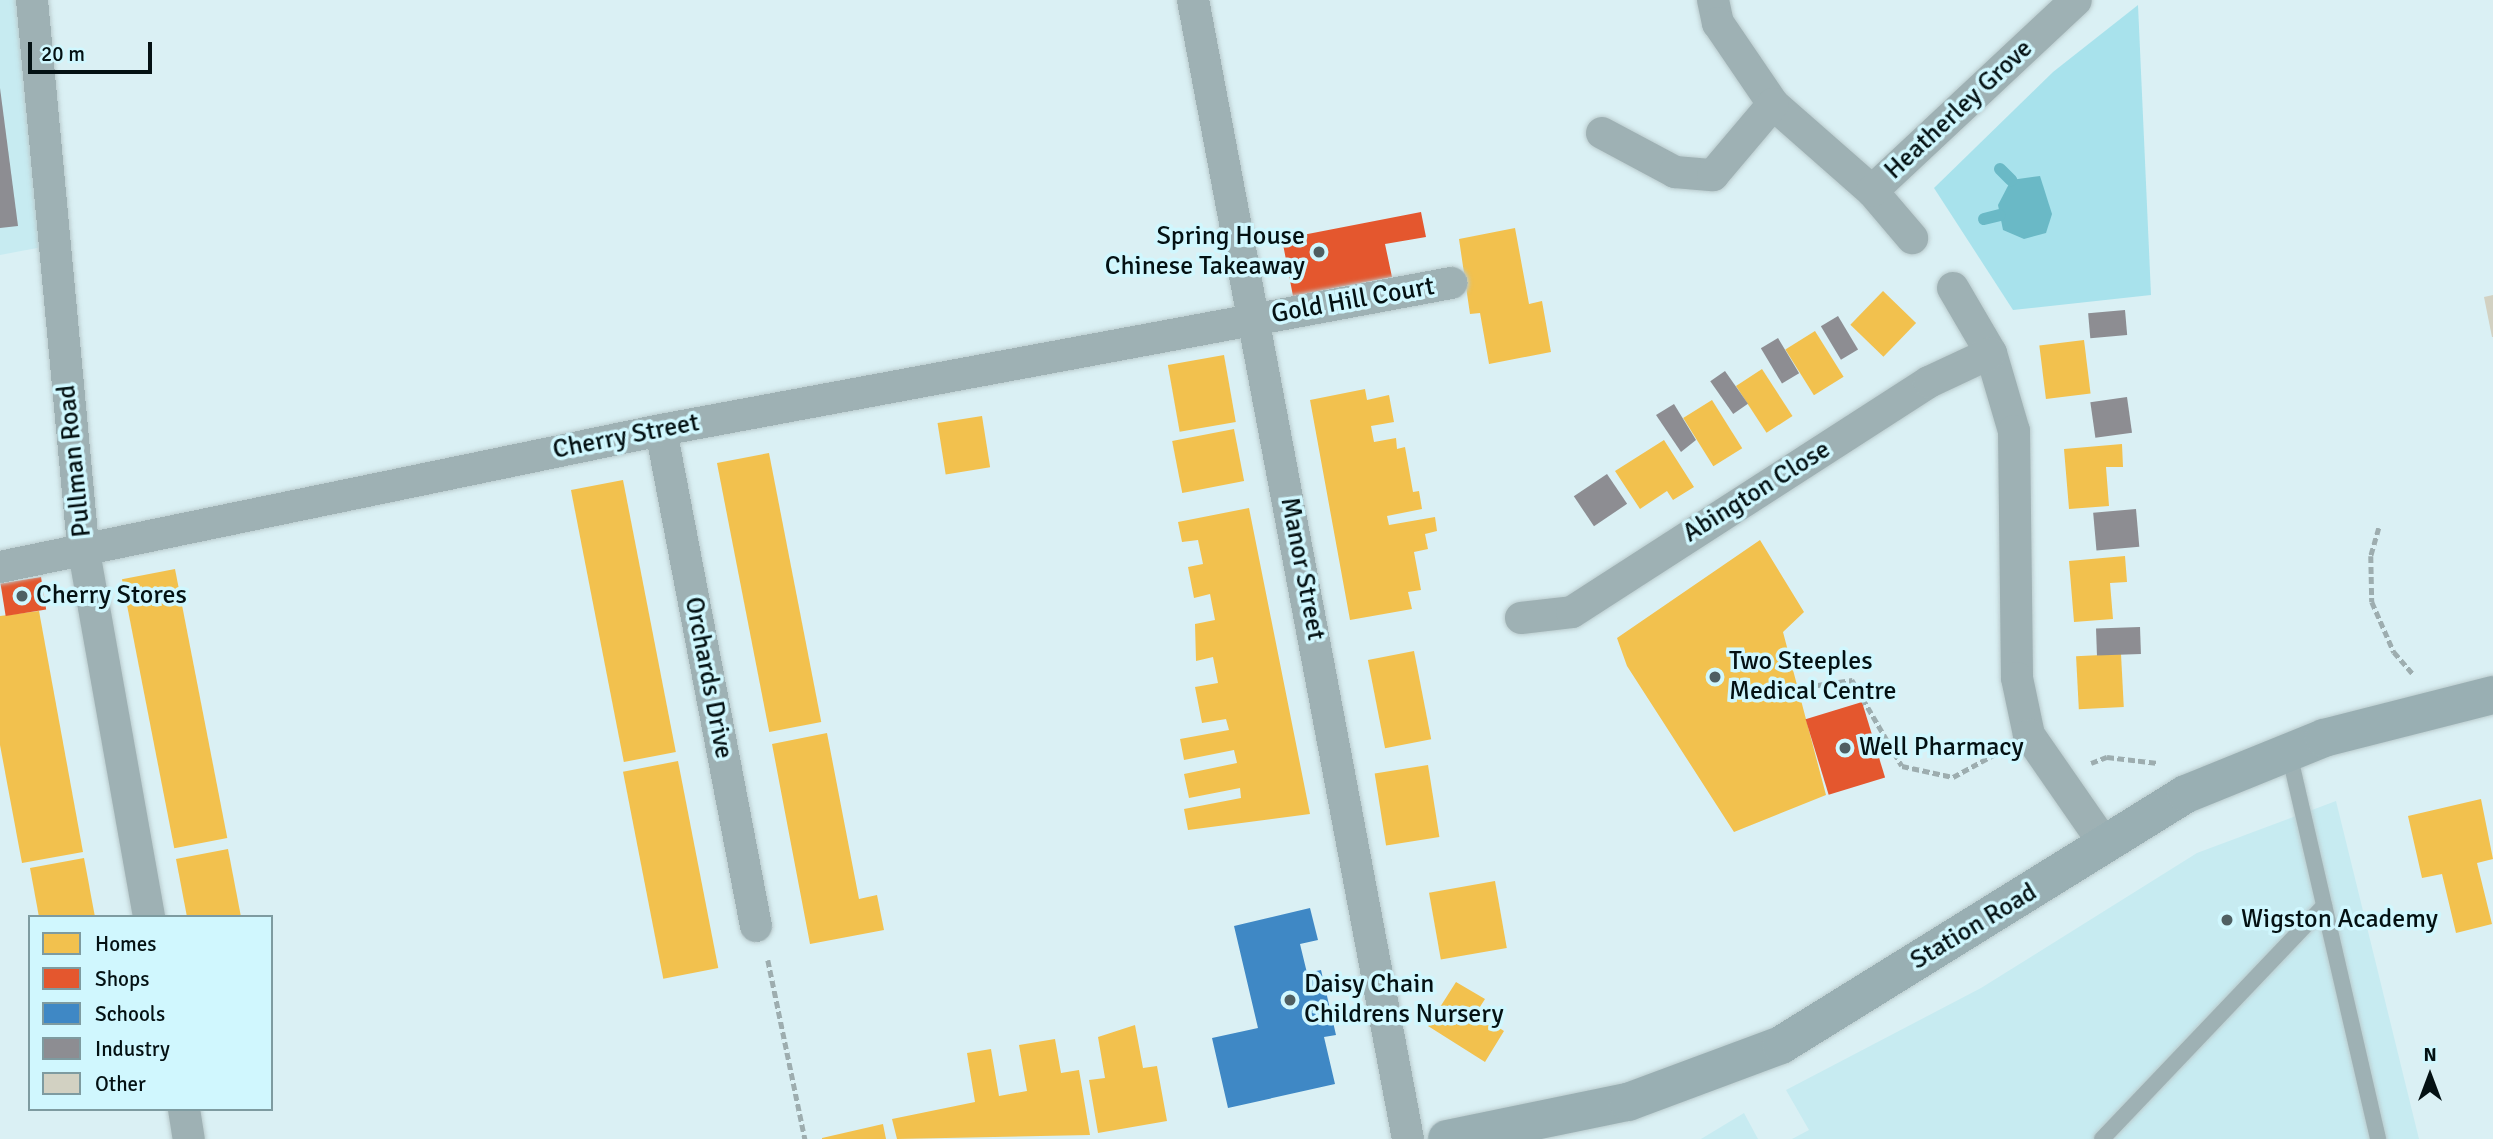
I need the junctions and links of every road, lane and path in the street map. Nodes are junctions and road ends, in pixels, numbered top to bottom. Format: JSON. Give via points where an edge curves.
{"nodes":[{"id":1,"x":33,"y":0,"type":"edge"},
{"id":2,"x":1193,"y":0,"type":"edge"},
{"id":3,"x":1713,"y":0,"type":"edge"},
{"id":4,"x":2076,"y":0,"type":"edge"},
{"id":5,"x":1773,"y":104,"type":"junction"},
{"id":6,"x":1602,"y":133,"type":"dead end"},
{"id":7,"x":1872,"y":191,"type":"junction"},
{"id":8,"x":1912,"y":238,"type":"dead end"},
{"id":9,"x":1451,"y":283,"type":"dead end"},
{"id":10,"x":1953,"y":288,"type":"dead end"},
{"id":11,"x":1255,"y":318,"type":"junction"},
{"id":12,"x":1991,"y":353,"type":"junction"},
{"id":13,"x":661,"y":430,"type":"junction"},
{"id":14,"x":2379,"y":528,"type":"dead end"},
{"id":15,"x":83,"y":546,"type":"junction"},
{"id":16,"x":0,"y":567,"type":"edge"},
{"id":17,"x":1521,"y":618,"type":"dead end"},
{"id":18,"x":2421,"y":685,"type":"dead end"},
{"id":19,"x":1797,"y":688,"type":"dead end"},
{"id":20,"x":2493,"y":695,"type":"edge"},
{"id":21,"x":2029,"y":735,"type":"junction"},
{"id":22,"x":2289,"y":750,"type":"junction"},
{"id":23,"x":2078,"y":767,"type":"dead end"},
{"id":24,"x":2170,"y":768,"type":"dead end"},
{"id":25,"x":2106,"y":846,"type":"junction"},
{"id":26,"x":2324,"y":906,"type":"junction"},
{"id":27,"x":149,"y":915,"type":"edge"},
{"id":28,"x":756,"y":926,"type":"joint"},
{"id":29,"x":184,"y":1111,"type":"edge"},
{"id":30,"x":189,"y":1139,"type":"edge"},
{"id":31,"x":805,"y":1139,"type":"edge"},
{"id":32,"x":1408,"y":1139,"type":"edge"},
{"id":33,"x":1451,"y":1139,"type":"edge"},
{"id":34,"x":2102,"y":1139,"type":"edge"},
{"id":35,"x":2378,"y":1139,"type":"edge"}],
"edges":[{"from":1,"to":15,"type":"street","name":"Pullman Road"},
{"from":2,"to":11,"type":"street","name":"Manor Street"},
{"from":3,"to":5,"type":"street","via":[[1718,23]]},
{"from":4,"to":7,"type":"street","name":"Heatherley Grove"},
{"from":5,"to":6,"type":"street","via":[[1713,174],[1675,172]]},
{"from":5,"to":7,"type":"street"},
{"from":7,"to":8,"type":"street"},
{"from":9,"to":11,"type":"street","name":"Gold Hill Court"},
{"from":10,"to":12,"type":"street"},
{"from":11,"to":13,"type":"street","name":"Cherry Street"},
{"from":11,"to":32,"type":"street","name":"Manor Street"},
{"from":12,"to":17,"type":"street","name":"Abington Close","via":[[1929,382],[1572,611]]},
{"from":12,"to":21,"type":"street","via":[[2014,431],[2017,678]]},
{"from":13,"to":15,"type":"street","name":"Cherry Street"},
{"from":13,"to":28,"type":"street","name":"Orchards Drive"},
{"from":14,"to":18,"type":"path","via":[[2371,556],[2372,602],[2394,652]]},
{"from":15,"to":16,"type":"street","name":"Cherry Street"},
{"from":15,"to":27,"type":"street","name":"Pullman Road"},
{"from":19,"to":21,"type":"path","via":[[1852,680],[1902,766],[1922,771],[1953,777]]},
{"from":20,"to":22,"type":"main road","name":"Station Road"},
{"from":21,"to":25,"type":"street"},
{"from":22,"to":25,"type":"main road","name":"Station Road","via":[[2186,794]]},
{"from":22,"to":26,"type":"lane"},
{"from":23,"to":24,"type":"path","via":[[2107,757]]},
{"from":25,"to":33,"type":"main road","name":"Station Road","via":[[1781,1045],[1628,1102]]},
{"from":26,"to":34,"type":"lane"},
{"from":26,"to":35,"type":"lane"},
{"from":28,"to":31,"type":"path","via":[[772,971]]},
{"from":29,"to":30,"type":"street"}]}
